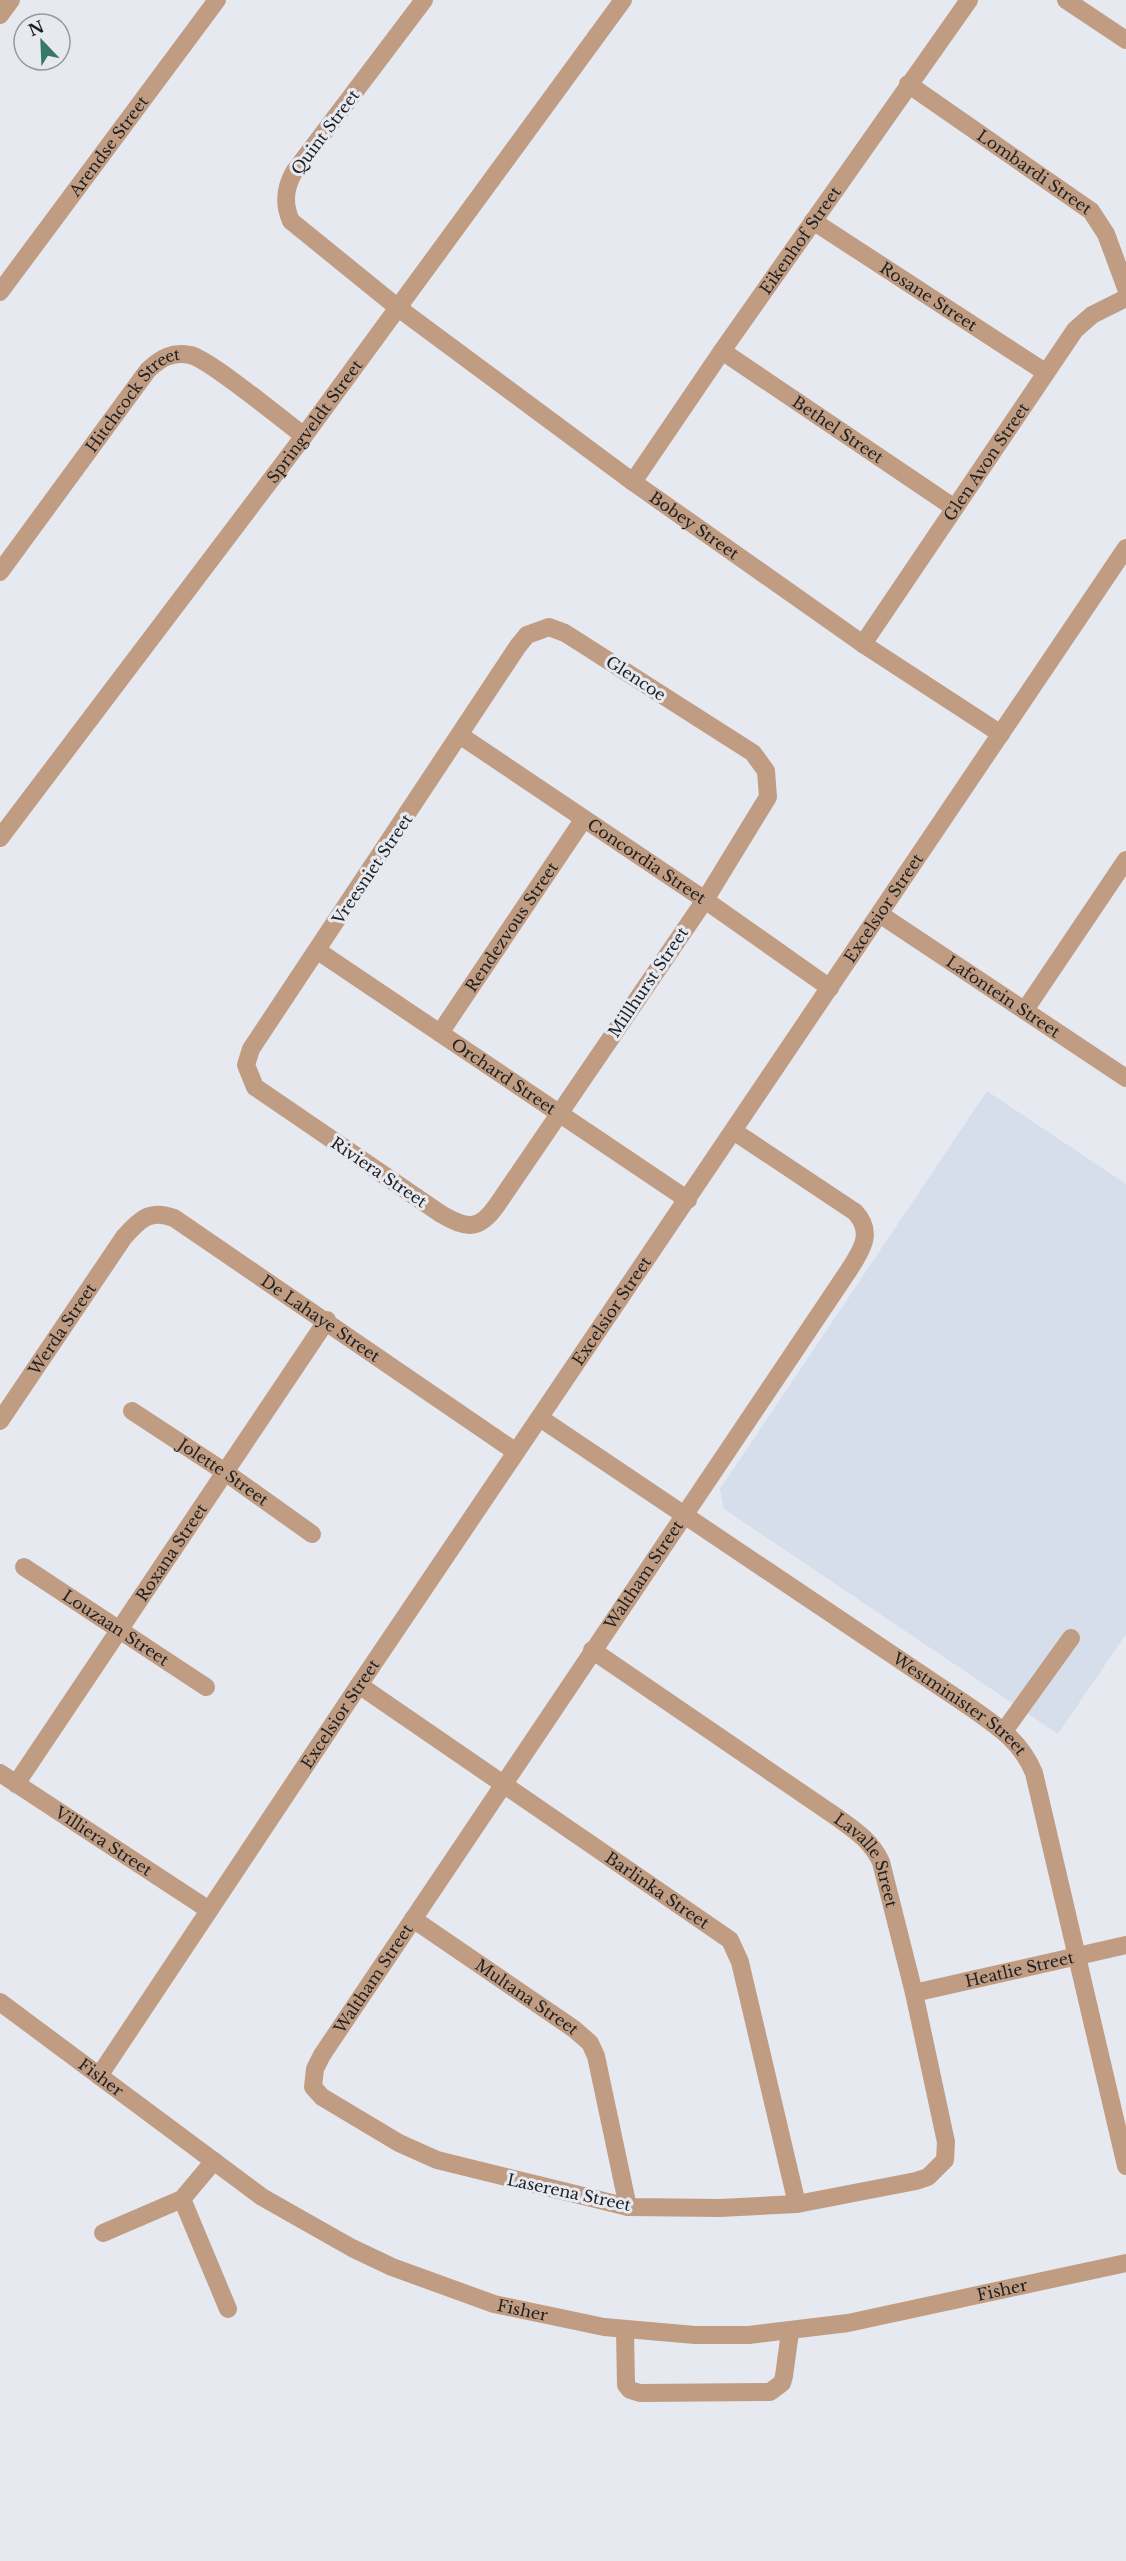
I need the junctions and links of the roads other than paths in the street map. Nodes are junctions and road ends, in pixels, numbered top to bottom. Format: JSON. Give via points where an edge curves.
{"nodes":[{"id":1,"x":217,"y":0,"type":"edge"},
{"id":2,"x":424,"y":0,"type":"edge"},
{"id":3,"x":623,"y":0,"type":"edge"},
{"id":4,"x":969,"y":0,"type":"edge"},
{"id":5,"x":1066,"y":0,"type":"edge"},
{"id":6,"x":1126,"y":40,"type":"edge"},
{"id":7,"x":908,"y":84,"type":"junction"},
{"id":8,"x":813,"y":221,"type":"junction"},
{"id":9,"x":1126,"y":288,"type":"edge"},
{"id":10,"x":0,"y":292,"type":"edge"},
{"id":11,"x":1126,"y":298,"type":"edge"},
{"id":12,"x":397,"y":307,"type":"junction"},
{"id":13,"x":722,"y":351,"type":"junction"},
{"id":14,"x":1045,"y":372,"type":"junction"},
{"id":15,"x":304,"y":436,"type":"junction"},
{"id":16,"x":633,"y":482,"type":"junction"},
{"id":17,"x":953,"y":507,"type":"junction"},
{"id":18,"x":1126,"y":548,"type":"edge"},
{"id":19,"x":0,"y":572,"type":"edge"},
{"id":20,"x":863,"y":644,"type":"junction"},
{"id":21,"x":518,"y":646,"type":"joint"},
{"id":22,"x":1001,"y":734,"type":"junction"},
{"id":23,"x":461,"y":736,"type":"junction"},
{"id":24,"x":753,"y":753,"type":"joint"},
{"id":25,"x":6,"y":818,"type":"edge"},
{"id":26,"x":583,"y":820,"type":"junction"},
{"id":27,"x":0,"y":838,"type":"edge"},
{"id":28,"x":1126,"y":860,"type":"edge"},
{"id":29,"x":1120,"y":881,"type":"edge"},
{"id":30,"x":705,"y":900,"type":"junction"},
{"id":31,"x":880,"y":915,"type":"junction"},
{"id":32,"x":318,"y":951,"type":"junction"},
{"id":33,"x":830,"y":988,"type":"junction"},
{"id":34,"x":1025,"y":1010,"type":"junction"},
{"id":35,"x":440,"y":1033,"type":"junction"},
{"id":36,"x":1126,"y":1078,"type":"edge"},
{"id":37,"x":262,"y":1092,"type":"joint"},
{"id":38,"x":558,"y":1113,"type":"junction"},
{"id":39,"x":735,"y":1132,"type":"junction"},
{"id":40,"x":688,"y":1200,"type":"junction"},
{"id":41,"x":497,"y":1205,"type":"joint"},
{"id":42,"x":124,"y":1237,"type":"joint"},
{"id":43,"x":327,"y":1320,"type":"junction"},
{"id":44,"x":132,"y":1411,"type":"dead end"},
{"id":45,"x":540,"y":1418,"type":"junction"},
{"id":46,"x":0,"y":1420,"type":"edge"},
{"id":47,"x":516,"y":1452,"type":"junction"},
{"id":48,"x":225,"y":1472,"type":"junction"},
{"id":49,"x":684,"y":1515,"type":"junction"},
{"id":50,"x":312,"y":1534,"type":"dead end"},
{"id":51,"x":24,"y":1567,"type":"dead end"},
{"id":52,"x":119,"y":1629,"type":"junction"},
{"id":53,"x":1071,"y":1638,"type":"dead end"},
{"id":54,"x":592,"y":1650,"type":"junction"},
{"id":55,"x":359,"y":1685,"type":"junction"},
{"id":56,"x":206,"y":1687,"type":"dead end"},
{"id":57,"x":1004,"y":1731,"type":"junction"},
{"id":58,"x":0,"y":1773,"type":"edge"},
{"id":59,"x":16,"y":1784,"type":"junction"},
{"id":60,"x":501,"y":1785,"type":"junction"},
{"id":61,"x":209,"y":1910,"type":"junction"},
{"id":62,"x":413,"y":1919,"type":"junction"},
{"id":63,"x":1126,"y":1945,"type":"edge"},
{"id":64,"x":1075,"y":1955,"type":"junction"},
{"id":65,"x":914,"y":1994,"type":"junction"},
{"id":66,"x":0,"y":2002,"type":"edge"},
{"id":67,"x":322,"y":2055,"type":"joint"},
{"id":68,"x":99,"y":2076,"type":"junction"},
{"id":69,"x":214,"y":2161,"type":"junction"},
{"id":70,"x":1126,"y":2166,"type":"edge"},
{"id":71,"x":916,"y":2181,"type":"joint"},
{"id":72,"x":182,"y":2199,"type":"junction"},
{"id":73,"x":796,"y":2204,"type":"junction"},
{"id":74,"x":628,"y":2207,"type":"junction"},
{"id":75,"x":103,"y":2233,"type":"dead end"},
{"id":76,"x":1126,"y":2263,"type":"edge"},
{"id":77,"x":228,"y":2309,"type":"dead end"},
{"id":78,"x":625,"y":2330,"type":"junction"},
{"id":79,"x":790,"y":2332,"type":"junction"}],
"edges":[{"from":1,"to":10,"type":"street","name":"Arendse Street"},
{"from":2,"to":12,"type":"street","name":"Quint Street","via":[[294,172],[286,192],[291,221]]},
{"from":3,"to":12,"type":"street","name":"Springveldt Street"},
{"from":4,"to":7,"type":"street","name":"Eikenhof Street"},
{"from":5,"to":6,"type":"street"},
{"from":7,"to":8,"type":"street","name":"Eikenhof Street"},
{"from":7,"to":9,"type":"street","name":"Lombardi Street","via":[[1091,211],[1106,234]]},
{"from":8,"to":13,"type":"street","name":"Eikenhof Street"},
{"from":8,"to":14,"type":"street","name":"Rosane Street"},
{"from":11,"to":14,"type":"street","name":"Glen Avon Street","via":[[1083,321]]},
{"from":12,"to":15,"type":"street","name":"Springveldt Street"},
{"from":12,"to":16,"type":"street","name":"Bobey Street"},
{"from":13,"to":16,"type":"street","name":"Eikenhof Street"},
{"from":13,"to":17,"type":"street","name":"Bethel Street"},
{"from":14,"to":17,"type":"street","name":"Glen Avon Street"},
{"from":15,"to":19,"type":"street","name":"Hitchcock Street","via":[[200,358],[182,354],[162,358],[148,370]]},
{"from":15,"to":25,"type":"street","name":"Springveldt Street"},
{"from":16,"to":20,"type":"street","name":"Bobey Street"},
{"from":17,"to":20,"type":"street","name":"Glen Avon Street"},
{"from":18,"to":22,"type":"street","name":"Excelsior Street"},
{"from":20,"to":22,"type":"street","name":"Bobey Street"},
{"from":21,"to":23,"type":"street","name":"Vreesniet Street"},
{"from":21,"to":24,"type":"street","name":"Glencoe","via":[[535,630],[557,629]]},
{"from":22,"to":31,"type":"street","name":"Excelsior Street"},
{"from":23,"to":26,"type":"street","name":"Concordia Street"},
{"from":23,"to":32,"type":"street","name":"Vreesniet Street"},
{"from":24,"to":30,"type":"street","name":"Millhurst Street","via":[[766,771],[768,797]]},
{"from":25,"to":27,"type":"street","name":"Springveldt Street"},
{"from":26,"to":30,"type":"street","name":"Concordia Street"},
{"from":26,"to":35,"type":"street","name":"Rendezvous Street"},
{"from":28,"to":29,"type":"street"},
{"from":29,"to":34,"type":"street"},
{"from":30,"to":33,"type":"street","name":"Concordia Street"},
{"from":30,"to":38,"type":"street","name":"Millhurst Street"},
{"from":31,"to":33,"type":"street","name":"Excelsior Street"},
{"from":31,"to":34,"type":"street","name":"Lafontein Street"},
{"from":32,"to":35,"type":"street","name":"Orchard Street"},
{"from":32,"to":37,"type":"street","name":"Vreesniet Street","via":[[248,1057],[250,1081]]},
{"from":33,"to":39,"type":"street","name":"Excelsior Street"},
{"from":34,"to":36,"type":"street","name":"Lafontein Street"},
{"from":35,"to":38,"type":"street","name":"Orchard Street"},
{"from":37,"to":41,"type":"street","name":"Riviera Street","via":[[454,1221],[471,1226],[486,1219]]},
{"from":38,"to":40,"type":"street","name":"Orchard Street"},
{"from":38,"to":41,"type":"street","name":"Millhurst Street"},
{"from":39,"to":40,"type":"street","name":"Excelsior Street"},
{"from":39,"to":49,"type":"street","name":"Waltham Street","via":[[855,1212],[865,1226],[866,1241]]},
{"from":40,"to":45,"type":"street","name":"Excelsior Street"},
{"from":42,"to":43,"type":"street","name":"De Lahaye Street","via":[[148,1214],[174,1218]]},
{"from":42,"to":46,"type":"street","name":"Werda Street"},
{"from":43,"to":47,"type":"street","name":"De Lahaye Street"},
{"from":43,"to":48,"type":"street","name":"Roxana Street"},
{"from":44,"to":48,"type":"street","name":"Jolette Street"},
{"from":45,"to":47,"type":"street","name":"Excelsior Street"},
{"from":45,"to":49,"type":"street","name":"Westminister Street"},
{"from":47,"to":55,"type":"street","name":"Excelsior Street"},
{"from":48,"to":50,"type":"street","name":"Jolette Street"},
{"from":48,"to":52,"type":"street","name":"Roxana Street"},
{"from":49,"to":54,"type":"street","name":"Waltham Street"},
{"from":49,"to":57,"type":"street","name":"Westminister Street"},
{"from":51,"to":52,"type":"street","name":"Louzaan Street"},
{"from":52,"to":56,"type":"street","name":"Louzaan Street"},
{"from":52,"to":59,"type":"street","name":"Roxana Street"},
{"from":53,"to":57,"type":"street"},
{"from":54,"to":60,"type":"street","name":"Waltham Street"},
{"from":54,"to":65,"type":"street","name":"Lavalle Street","via":[[869,1842],[881,1862]]},
{"from":55,"to":60,"type":"street","name":"Barlinka Street"},
{"from":55,"to":61,"type":"street","name":"Excelsior Street"},
{"from":57,"to":64,"type":"street","name":"Westminister Street","via":[[1023,1750],[1034,1773]]},
{"from":58,"to":59,"type":"street","name":"Villiera Street"},
{"from":59,"to":61,"type":"street","name":"Villiera Street"},
{"from":60,"to":62,"type":"street","name":"Waltham Street"},
{"from":60,"to":73,"type":"street","name":"Barlinka Street","via":[[718,1932],[735,1948]]},
{"from":61,"to":68,"type":"street","name":"Excelsior Street"},
{"from":62,"to":67,"type":"street","name":"Waltham Street"},
{"from":62,"to":74,"type":"street","name":"Multana Street","via":[[590,2043]]},
{"from":63,"to":64,"type":"street","name":"Heatlie Street"},
{"from":64,"to":65,"type":"street","name":"Heatlie Street"},
{"from":64,"to":70,"type":"street","name":"Westminister Street"},
{"from":65,"to":71,"type":"street","name":"Lavalle Street","via":[[947,2152],[938,2169]]},
{"from":66,"to":68,"type":"street","name":"Fisher"},
{"from":67,"to":74,"type":"street","name":"Laserena Street","via":[[312,2079],[318,2094],[409,2148],[456,2166]]},
{"from":68,"to":69,"type":"street","name":"Fisher"},
{"from":69,"to":72,"type":"street"},
{"from":69,"to":78,"type":"street","name":"Fisher","via":[[262,2197],[352,2248],[420,2279],[494,2304]]},
{"from":71,"to":73,"type":"street","name":"Laserena Street"},
{"from":72,"to":75,"type":"street"},
{"from":72,"to":77,"type":"street"},
{"from":73,"to":74,"type":"street","name":"Laserena Street"},
{"from":76,"to":79,"type":"street","name":"Fisher","via":[[920,2309]]},
{"from":78,"to":79,"type":"street","name":"Fisher","via":[[695,2335]]},
{"from":78,"to":79,"type":"street","via":[[625,2381],[630,2390],[640,2393],[770,2392],[782,2383]]}]}
